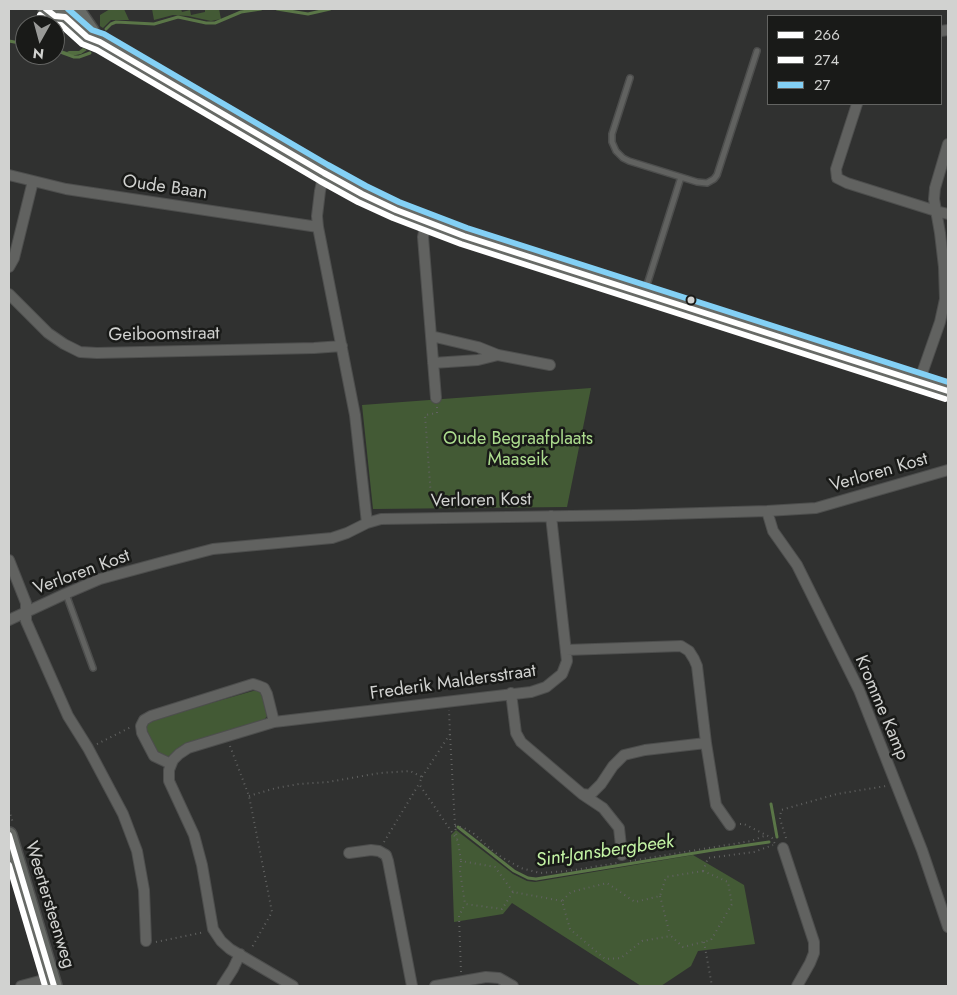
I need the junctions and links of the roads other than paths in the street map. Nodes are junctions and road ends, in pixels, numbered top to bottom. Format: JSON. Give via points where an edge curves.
{"nodes":[{"id":1,"x":46,"y":9,"type":"edge"},
{"id":2,"x":72,"y":12,"type":"edge"},
{"id":3,"x":757,"y":51,"type":"dead end"},
{"id":4,"x":630,"y":78,"type":"dead end"},
{"id":5,"x":857,"y":105,"type":"edge"},
{"id":6,"x":948,"y":144,"type":"edge"},
{"id":7,"x":324,"y":173,"type":"junction"},
{"id":8,"x":9,"y":175,"type":"edge"},
{"id":9,"x":681,"y":177,"type":"junction"},
{"id":10,"x":33,"y":180,"type":"junction"},
{"id":11,"x":936,"y":211,"type":"junction"},
{"id":12,"x":948,"y":214,"type":"edge"},
{"id":13,"x":426,"y":222,"type":"junction"},
{"id":14,"x":318,"y":227,"type":"junction"},
{"id":15,"x":9,"y":267,"type":"edge"},
{"id":16,"x":9,"y":294,"type":"edge"},
{"id":17,"x":644,"y":294,"type":"junction"},
{"id":18,"x":431,"y":336,"type":"junction"},
{"id":19,"x":342,"y":346,"type":"junction"},
{"id":20,"x":498,"y":355,"type":"junction"},
{"id":21,"x":433,"y":363,"type":"junction"},
{"id":22,"x":550,"y":364,"type":"dead end"},
{"id":23,"x":919,"y":382,"type":"junction"},
{"id":24,"x":948,"y":391,"type":"edge"},
{"id":25,"x":436,"y":398,"type":"road end"},
{"id":26,"x":948,"y":470,"type":"edge"},
{"id":27,"x":767,"y":511,"type":"junction"},
{"id":28,"x":551,"y":516,"type":"junction"},
{"id":29,"x":367,"y":523,"type":"junction"},
{"id":30,"x":9,"y":560,"type":"edge"},
{"id":31,"x":66,"y":594,"type":"junction"},
{"id":32,"x":25,"y":612,"type":"junction"},
{"id":33,"x":9,"y":620,"type":"edge"},
{"id":34,"x":566,"y":650,"type":"junction"},
{"id":35,"x":93,"y":668,"type":"dead end"},
{"id":36,"x":511,"y":693,"type":"junction"},
{"id":37,"x":274,"y":722,"type":"junction"},
{"id":38,"x":706,"y":743,"type":"junction"},
{"id":39,"x":171,"y":764,"type":"junction"},
{"id":40,"x":582,"y":794,"type":"junction"},
{"id":41,"x":730,"y":825,"type":"road end"},
{"id":42,"x":9,"y":835,"type":"edge"},
{"id":43,"x":783,"y":848,"type":"road end"},
{"id":44,"x":350,"y":853,"type":"dead end"},
{"id":45,"x":622,"y":855,"type":"dead end"},
{"id":46,"x":948,"y":927,"type":"edge"},
{"id":47,"x":146,"y":941,"type":"road end"},
{"id":48,"x":243,"y":956,"type":"junction"},
{"id":49,"x":52,"y":982,"type":"edge"},
{"id":50,"x":21,"y":986,"type":"edge"},
{"id":51,"x":222,"y":986,"type":"edge"},
{"id":52,"x":293,"y":986,"type":"edge"},
{"id":53,"x":412,"y":986,"type":"edge"},
{"id":54,"x":435,"y":986,"type":"edge"},
{"id":55,"x":512,"y":986,"type":"edge"},
{"id":56,"x":797,"y":986,"type":"edge"}],
"edges":[{"from":1,"to":2,"type":"main road","via":[[55,16]]},
{"from":2,"to":7,"type":"main road","via":[[83,34]]},
{"from":3,"to":9,"type":"lane","via":[[714,179],[707,183]]},
{"from":4,"to":9,"type":"lane","via":[[612,134],[616,151],[629,161]]},
{"from":5,"to":11,"type":"street","via":[[836,169],[838,178]]},
{"from":6,"to":11,"type":"street","via":[[935,188]]},
{"from":7,"to":13,"type":"main road"},
{"from":7,"to":14,"type":"street"},
{"from":8,"to":10,"type":"street","name":"Oude Baan"},
{"from":9,"to":17,"type":"lane"},
{"from":10,"to":14,"type":"street","name":"Oude Baan","via":[[100,195]]},
{"from":10,"to":15,"type":"street"},
{"from":11,"to":12,"type":"street"},
{"from":11,"to":23,"type":"street","via":[[945,299]]},
{"from":13,"to":17,"type":"main road"},
{"from":13,"to":18,"type":"street","via":[[423,237]]},
{"from":14,"to":19,"type":"street"},
{"from":16,"to":19,"type":"street","name":"Geiboomstraat","via":[[48,333],[80,352]]},
{"from":17,"to":23,"type":"main road"},
{"from":18,"to":20,"type":"street"},
{"from":18,"to":21,"type":"street"},
{"from":19,"to":29,"type":"street","via":[[355,415]]},
{"from":20,"to":21,"type":"street","via":[[478,360]]},
{"from":20,"to":22,"type":"street"},
{"from":21,"to":25,"type":"street"},
{"from":23,"to":24,"type":"main road"},
{"from":26,"to":27,"type":"street","name":"Verloren Kost","via":[[816,508]]},
{"from":27,"to":28,"type":"street","name":"Verloren Kost"},
{"from":27,"to":46,"type":"street","name":"Kromme Kamp","via":[[773,530],[797,565],[858,690],[922,850]]},
{"from":28,"to":29,"type":"street","name":"Verloren Kost","via":[[381,519]]},
{"from":28,"to":34,"type":"street","name":"Frederik Maldersstraat"},
{"from":29,"to":31,"type":"street","name":"Verloren Kost","via":[[332,538],[213,549],[100,579]]},
{"from":30,"to":32,"type":"street","name":"Verloren Kost","via":[[26,602]]},
{"from":31,"to":32,"type":"street","name":"Verloren Kost"},
{"from":31,"to":35,"type":"lane"},
{"from":32,"to":33,"type":"street","name":"Verloren Kost"},
{"from":32,"to":47,"type":"street","name":"Verloren Kost","via":[[26,621],[68,716],[124,814],[137,851],[144,890]]},
{"from":34,"to":36,"type":"street","name":"Frederik Maldersstraat","via":[[567,661],[562,674],[546,688]]},
{"from":34,"to":38,"type":"street","via":[[681,646],[689,651],[697,666]]},
{"from":36,"to":37,"type":"street","name":"Frederik Maldersstraat"},
{"from":36,"to":40,"type":"street","via":[[516,733],[521,742]]},
{"from":37,"to":39,"type":"street","name":"Frederik Maldersstraat","via":[[188,748]]},
{"from":37,"to":39,"type":"street","via":[[264,688],[253,684],[151,716],[144,720],[142,733],[154,756]]},
{"from":38,"to":40,"type":"street","via":[[624,754],[590,795]]},
{"from":38,"to":41,"type":"street","via":[[716,805]]},
{"from":39,"to":48,"type":"street","via":[[169,780],[194,835],[213,929],[221,941]]},
{"from":40,"to":45,"type":"street","via":[[603,808],[619,828]]},
{"from":42,"to":49,"type":"main road","name":"Weertersteenweg"},
{"from":43,"to":56,"type":"street","via":[[814,942],[814,953]]},
{"from":44,"to":53,"type":"street","via":[[371,850],[386,855]]},
{"from":48,"to":51,"type":"street"},
{"from":48,"to":52,"type":"street"},
{"from":49,"to":50,"type":"street"},
{"from":54,"to":55,"type":"street","via":[[486,977],[499,978]]}]}
